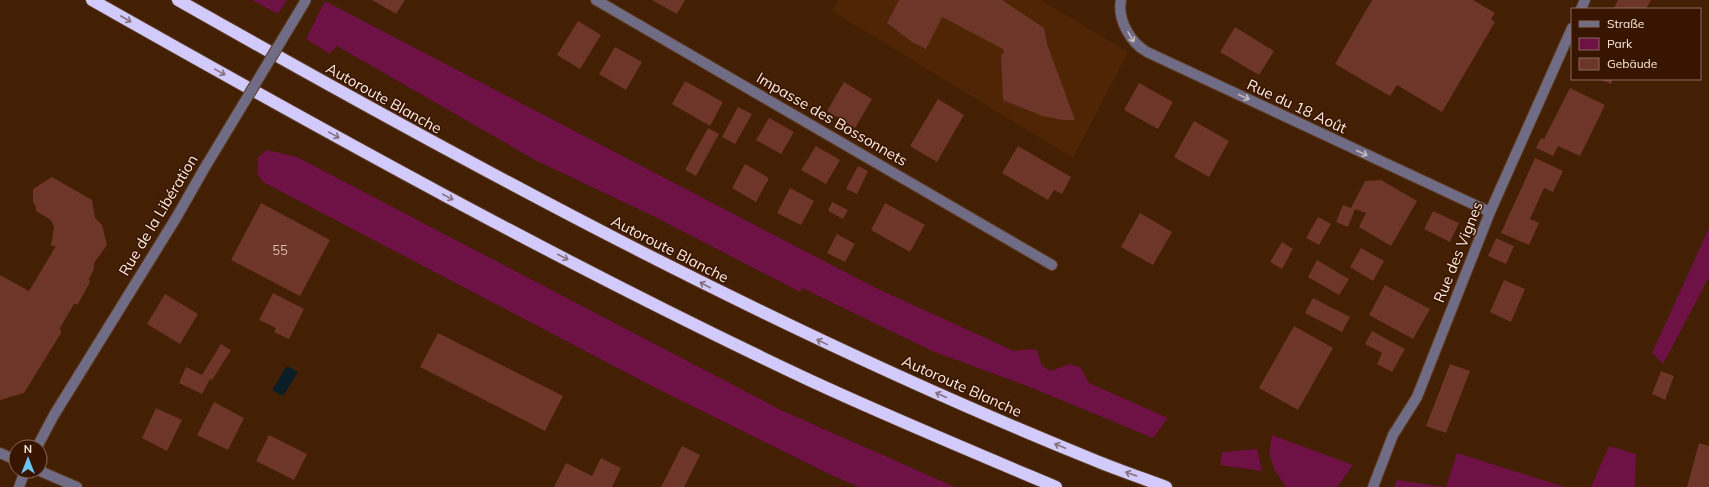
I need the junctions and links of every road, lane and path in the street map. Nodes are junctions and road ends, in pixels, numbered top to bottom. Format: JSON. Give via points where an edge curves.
{"nodes":[{"id":1,"x":92,"y":0,"type":"edge"},
{"id":2,"x":178,"y":0,"type":"edge"},
{"id":3,"x":306,"y":0,"type":"edge"},
{"id":4,"x":596,"y":0,"type":"edge"},
{"id":5,"x":1122,"y":0,"type":"edge"},
{"id":6,"x":1571,"y":30,"type":"edge"},
{"id":7,"x":1490,"y":212,"type":"junction"},
{"id":8,"x":1052,"y":265,"type":"dead end"},
{"id":9,"x":41,"y":439,"type":"edge"},
{"id":10,"x":48,"y":474,"type":"edge"},
{"id":11,"x":77,"y":487,"type":"edge"},
{"id":12,"x":1056,"y":487,"type":"edge"},
{"id":13,"x":1166,"y":487,"type":"edge"},
{"id":14,"x":1373,"y":487,"type":"edge"}],
"edges":[{"from":1,"to":12,"type":"highway","one_way":true,"via":[[376,158],[665,310],[808,379]]},
{"from":13,"to":2,"type":"highway","name":"Autoroute Blanche","one_way":true,"via":[[993,418],[707,286],[428,140]]},
{"from":3,"to":9,"type":"street","name":"Rue de la Libération","bridge":true},
{"from":4,"to":8,"type":"street","name":"Impasse des Bossonnets"},
{"from":5,"to":7,"type":"street","name":"Rue du 18 Août","one_way":true,"via":[[1121,13],[1132,39],[1137,46],[1147,52]]},
{"from":6,"to":7,"type":"street","name":"Rue des Vignes"},
{"from":7,"to":14,"type":"street","name":"Rue des Vignes","via":[[1417,397],[1393,435]]},
{"from":10,"to":11,"type":"street"}]}
